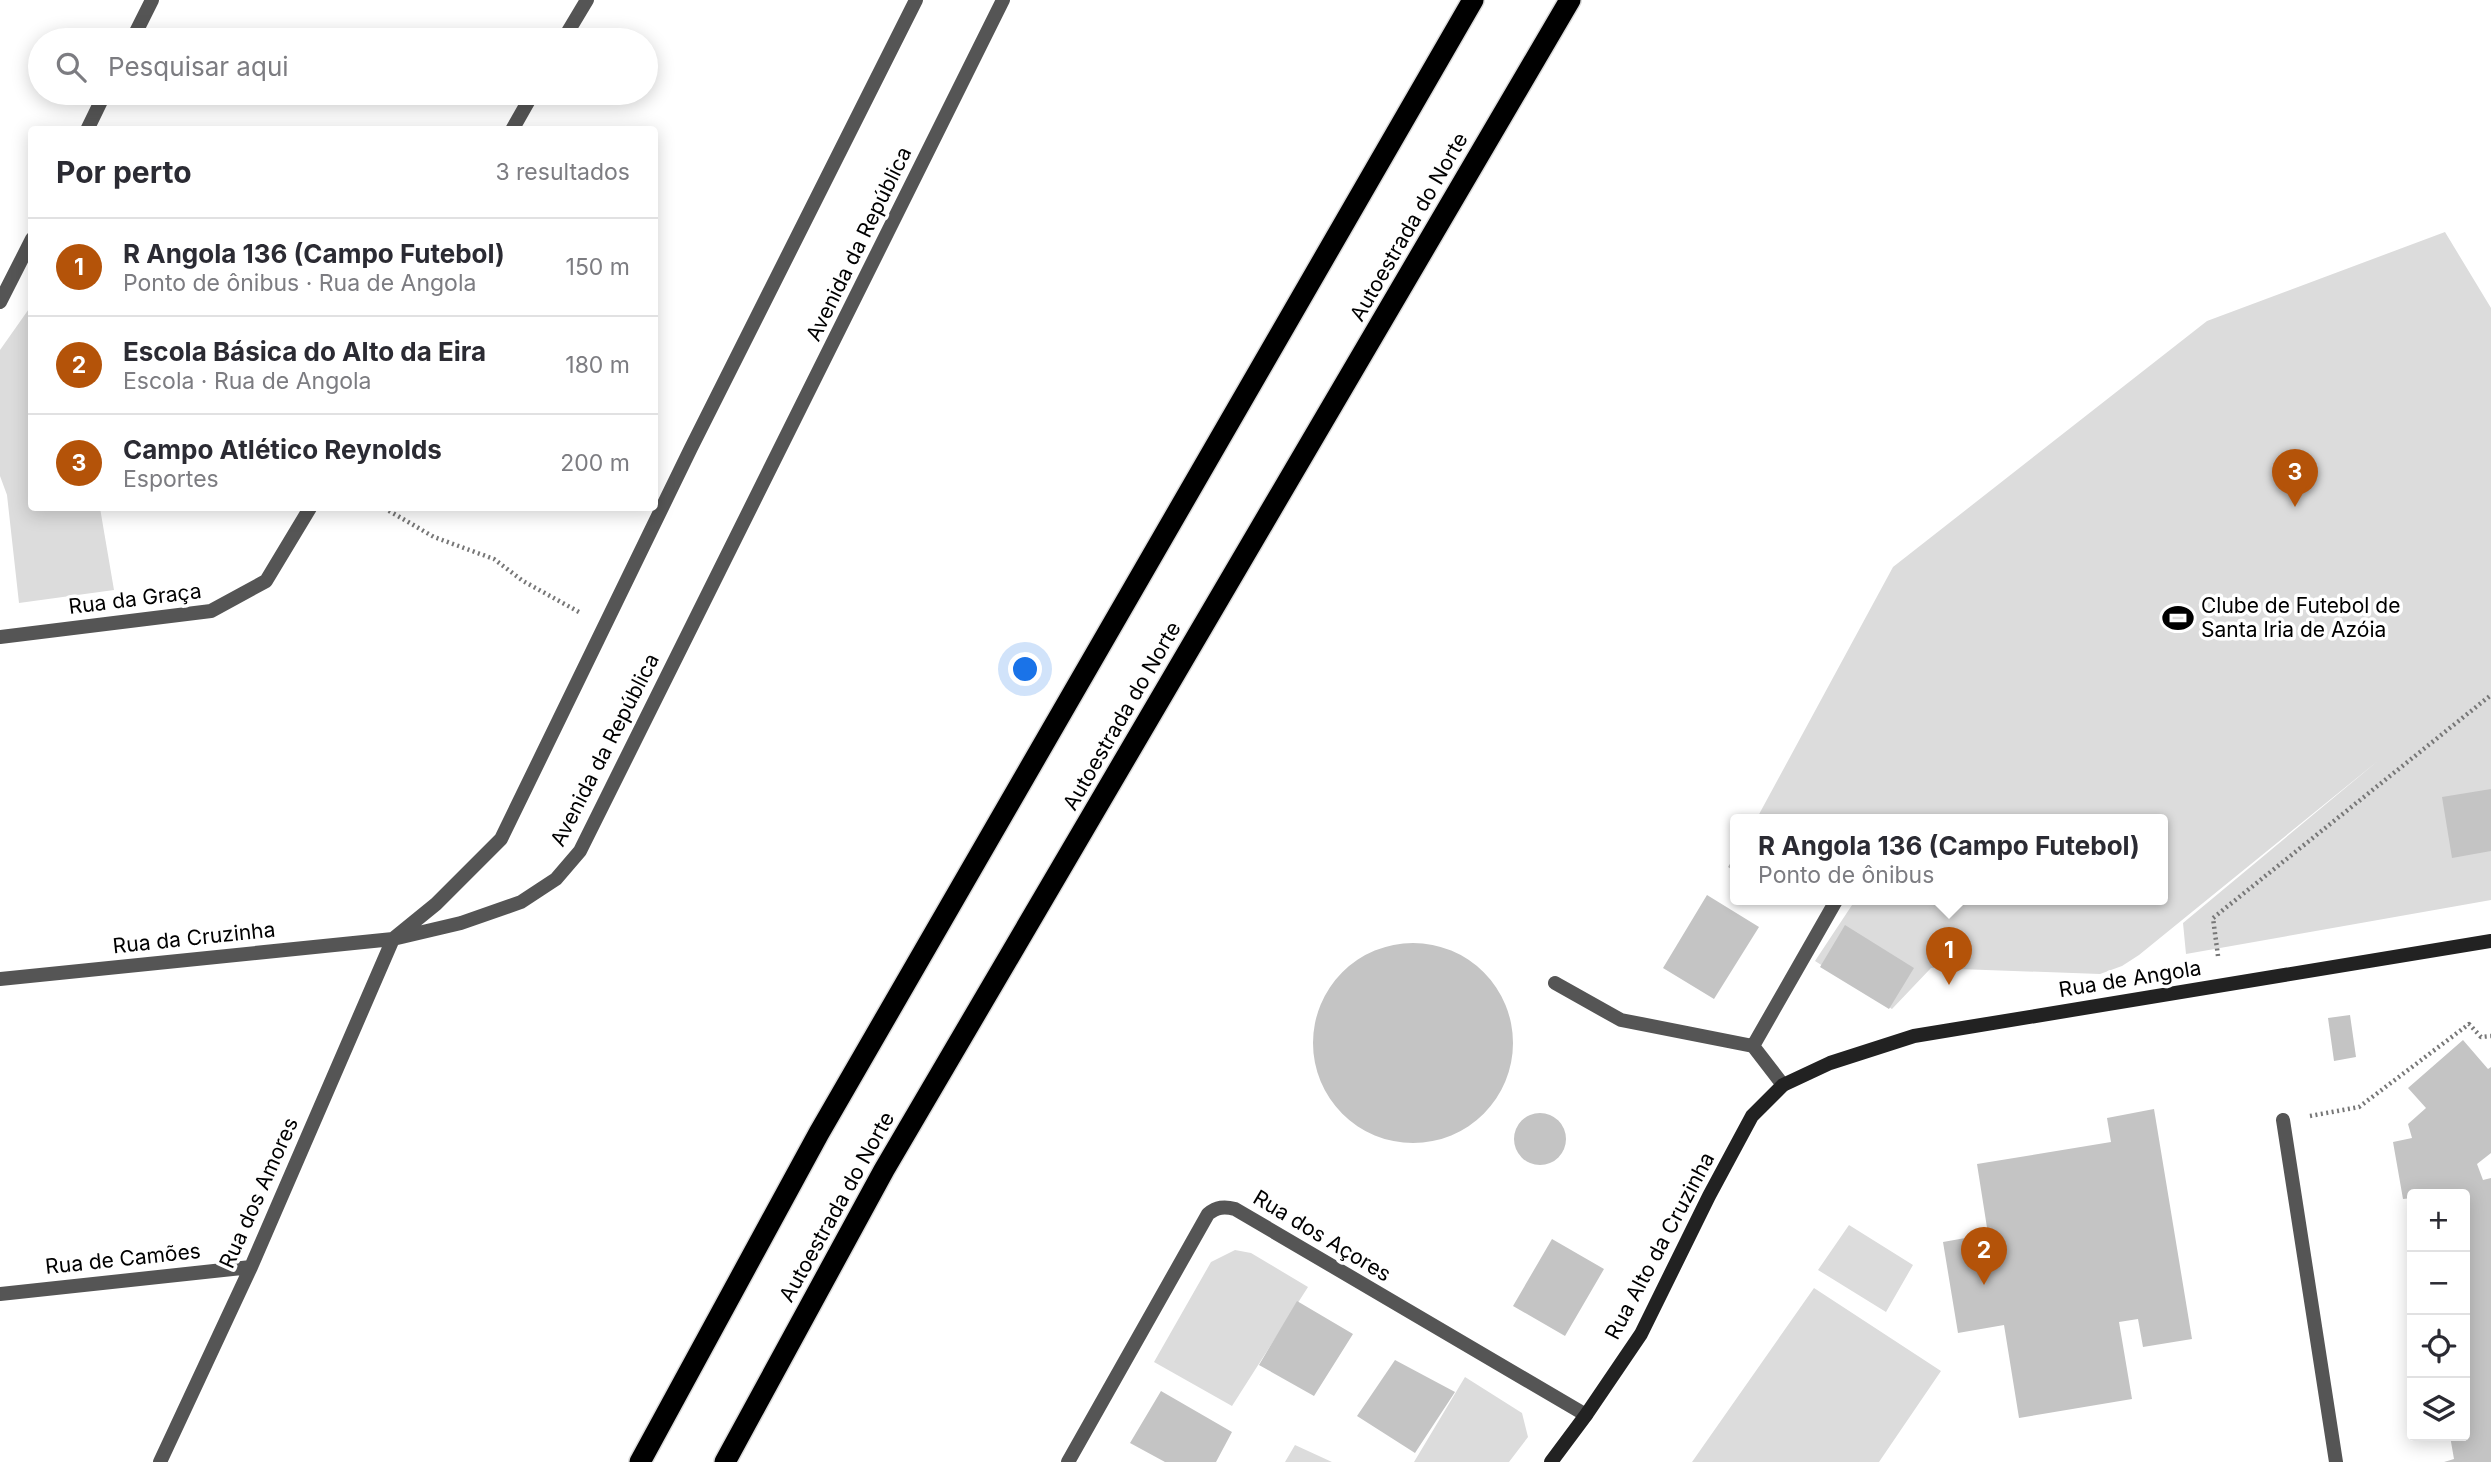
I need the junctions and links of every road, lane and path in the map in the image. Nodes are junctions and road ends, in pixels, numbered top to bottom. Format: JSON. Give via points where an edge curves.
{"nodes":[{"id":1,"x":152,"y":0,"type":"edge"},
{"id":2,"x":587,"y":0,"type":"edge"},
{"id":3,"x":916,"y":0,"type":"edge"},
{"id":4,"x":1003,"y":0,"type":"edge"},
{"id":5,"x":1473,"y":0,"type":"edge"},
{"id":6,"x":1570,"y":0,"type":"edge"},
{"id":7,"x":138,"y":28,"type":"edge"},
{"id":8,"x":570,"y":28,"type":"edge"},
{"id":9,"x":99,"y":105,"type":"edge"},
{"id":10,"x":526,"y":105,"type":"edge"},
{"id":11,"x":89,"y":126,"type":"edge"},
{"id":12,"x":514,"y":126,"type":"edge"},
{"id":13,"x":28,"y":247,"type":"edge"},
{"id":14,"x":0,"y":302,"type":"edge"},
{"id":15,"x":308,"y":511,"type":"edge"},
{"id":16,"x":389,"y":511,"type":"edge"},
{"id":17,"x":605,"y":626,"type":"junction"},
{"id":18,"x":0,"y":637,"type":"edge"},
{"id":19,"x":2491,"y":695,"type":"edge"},
{"id":20,"x":1834,"y":905,"type":"edge"},
{"id":21,"x":393,"y":939,"type":"junction"},
{"id":22,"x":2491,"y":941,"type":"edge"},
{"id":23,"x":0,"y":979,"type":"edge"},
{"id":24,"x":1555,"y":983,"type":"dead end"},
{"id":25,"x":2222,"y":985,"type":"junction"},
{"id":26,"x":2491,"y":1036,"type":"edge"},
{"id":27,"x":1753,"y":1046,"type":"junction"},
{"id":28,"x":1783,"y":1086,"type":"junction"},
{"id":29,"x":2283,"y":1120,"type":"joint"},
{"id":30,"x":251,"y":1266,"type":"junction"},
{"id":31,"x":0,"y":1294,"type":"edge"},
{"id":32,"x":1586,"y":1415,"type":"junction"},
{"id":33,"x":160,"y":1462,"type":"edge"},
{"id":34,"x":640,"y":1462,"type":"edge"},
{"id":35,"x":725,"y":1462,"type":"edge"},
{"id":36,"x":1068,"y":1462,"type":"edge"},
{"id":37,"x":1551,"y":1462,"type":"edge"},
{"id":38,"x":2336,"y":1462,"type":"edge"}],
"edges":[{"from":1,"to":7,"type":"street"},
{"from":2,"to":8,"type":"street"},
{"from":3,"to":17,"type":"street"},
{"from":4,"to":21,"type":"street","name":"Avenida da República","via":[[580,851],[556,879],[522,902]]},
{"from":5,"to":34,"type":"highway","via":[[819,1133]]},
{"from":6,"to":35,"type":"highway","name":"Autoestrada do Norte","via":[[884,1170]]},
{"from":9,"to":11,"type":"street"},
{"from":10,"to":12,"type":"street"},
{"from":13,"to":14,"type":"street"},
{"from":15,"to":18,"type":"street","name":"Rua da Graça","via":[[266,581],[211,611]]},
{"from":16,"to":17,"type":"path","via":[[434,537],[494,559],[523,581]]},
{"from":17,"to":21,"type":"street","via":[[501,839],[436,904]]},
{"from":19,"to":25,"type":"path","via":[[2213,918]]},
{"from":20,"to":27,"type":"street"},
{"from":21,"to":23,"type":"street","name":"Rua da Cruzinha"},
{"from":21,"to":30,"type":"street","name":"Rua dos Amores"},
{"from":22,"to":25,"type":"street","name":"Rua de Angola"},
{"from":24,"to":27,"type":"street","via":[[1620,1020]]},
{"from":25,"to":28,"type":"street","name":"Rua de Angola","via":[[1914,1036],[1830,1063]]},
{"from":26,"to":29,"type":"path","via":[[2481,1037],[2469,1024],[2359,1107]]},
{"from":27,"to":28,"type":"street"},
{"from":28,"to":32,"type":"street","name":"Rua Alto da Cruzinha","via":[[1752,1116],[1641,1334]]},
{"from":29,"to":38,"type":"street"},
{"from":30,"to":31,"type":"street","name":"Rua de Camões"},
{"from":30,"to":33,"type":"street","name":"Rua dos Amores"},
{"from":32,"to":36,"type":"street","name":"Rua dos Açores","via":[[1227,1206],[1208,1214]]},
{"from":32,"to":37,"type":"street","name":"Rua Alto da Cruzinha"}]}
